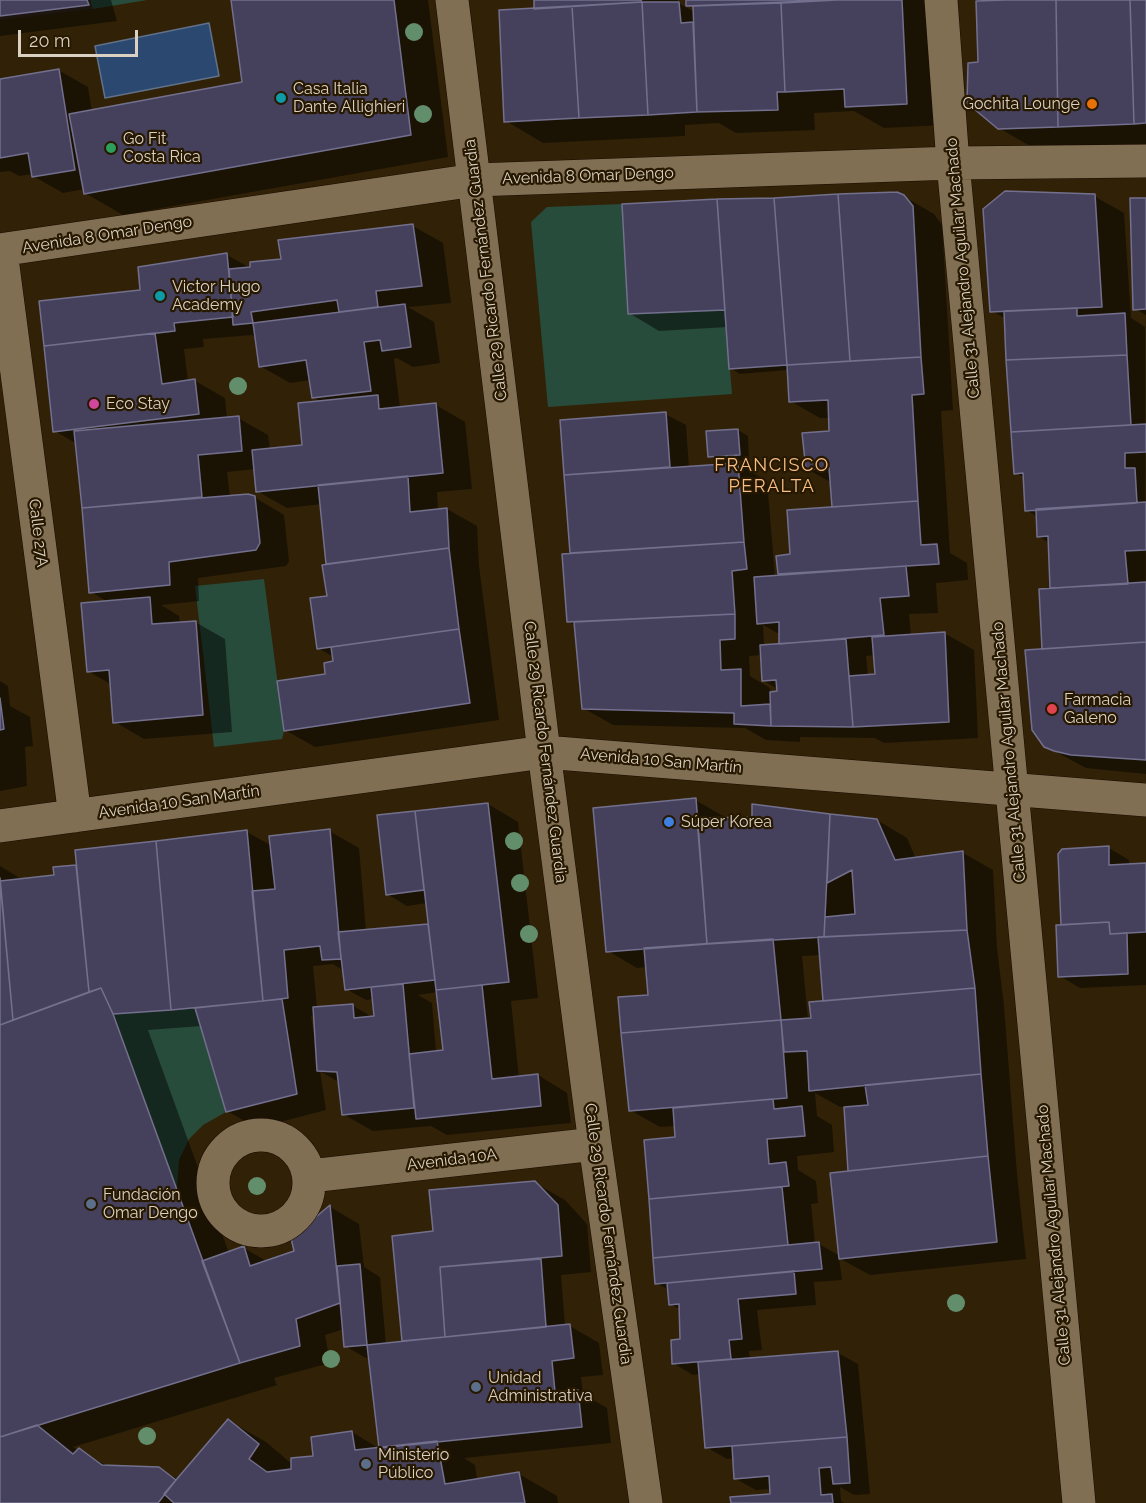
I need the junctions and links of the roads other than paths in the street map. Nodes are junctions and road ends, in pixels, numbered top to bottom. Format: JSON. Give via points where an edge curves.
{"nodes":[{"id":1,"x":452,"y":0,"type":"edge"},
{"id":2,"x":941,"y":0,"type":"edge"},
{"id":3,"x":1146,"y":161,"type":"edge"},
{"id":4,"x":953,"y":163,"type":"junction"},
{"id":5,"x":475,"y":180,"type":"junction"},
{"id":6,"x":1,"y":250,"type":"edge"},
{"id":7,"x":544,"y":752,"type":"junction"},
{"id":8,"x":1013,"y":790,"type":"junction"},
{"id":9,"x":1146,"y":800,"type":"edge"},
{"id":10,"x":75,"y":816,"type":"junction"},
{"id":11,"x":0,"y":826,"type":"edge"},
{"id":12,"x":595,"y":1144,"type":"junction"},
{"id":13,"x":310,"y":1176,"type":"dead end"},
{"id":14,"x":646,"y":1503,"type":"edge"},
{"id":15,"x":1079,"y":1503,"type":"edge"}],
"edges":[{"from":1,"to":5,"type":"street","name":"Calle 29 Ricardo Fernández Guardia"},
{"from":2,"to":4,"type":"street","name":"Calle 31 Alejandro Aguilar Machado"},
{"from":3,"to":4,"type":"street","name":"Avenida 8 Omar Dengo"},
{"from":4,"to":5,"type":"street","name":"Avenida 8 Omar Dengo"},
{"from":4,"to":8,"type":"street","name":"Calle 31 Alejandro Aguilar Machado"},
{"from":5,"to":6,"type":"street","name":"Avenida 8 Omar Dengo"},
{"from":5,"to":7,"type":"street","name":"Calle 29 Ricardo Fernández Guardia"},
{"from":6,"to":10,"type":"street","name":"Calle 27A"},
{"from":7,"to":8,"type":"street","name":"Avenida 10 San Martín"},
{"from":7,"to":10,"type":"street","name":"Avenida 10 San Martín"},
{"from":7,"to":12,"type":"street","name":"Calle 29 Ricardo Fernández Guardia"},
{"from":8,"to":9,"type":"street","name":"Avenida 10 San Martín"},
{"from":8,"to":15,"type":"street","name":"Calle 31 Alejandro Aguilar Machado"},
{"from":10,"to":11,"type":"street","name":"Avenida 10 San Martín"},
{"from":12,"to":13,"type":"street","name":"Avenida 10A"},
{"from":12,"to":14,"type":"street","name":"Calle 29 Ricardo Fernández Guardia"}]}
